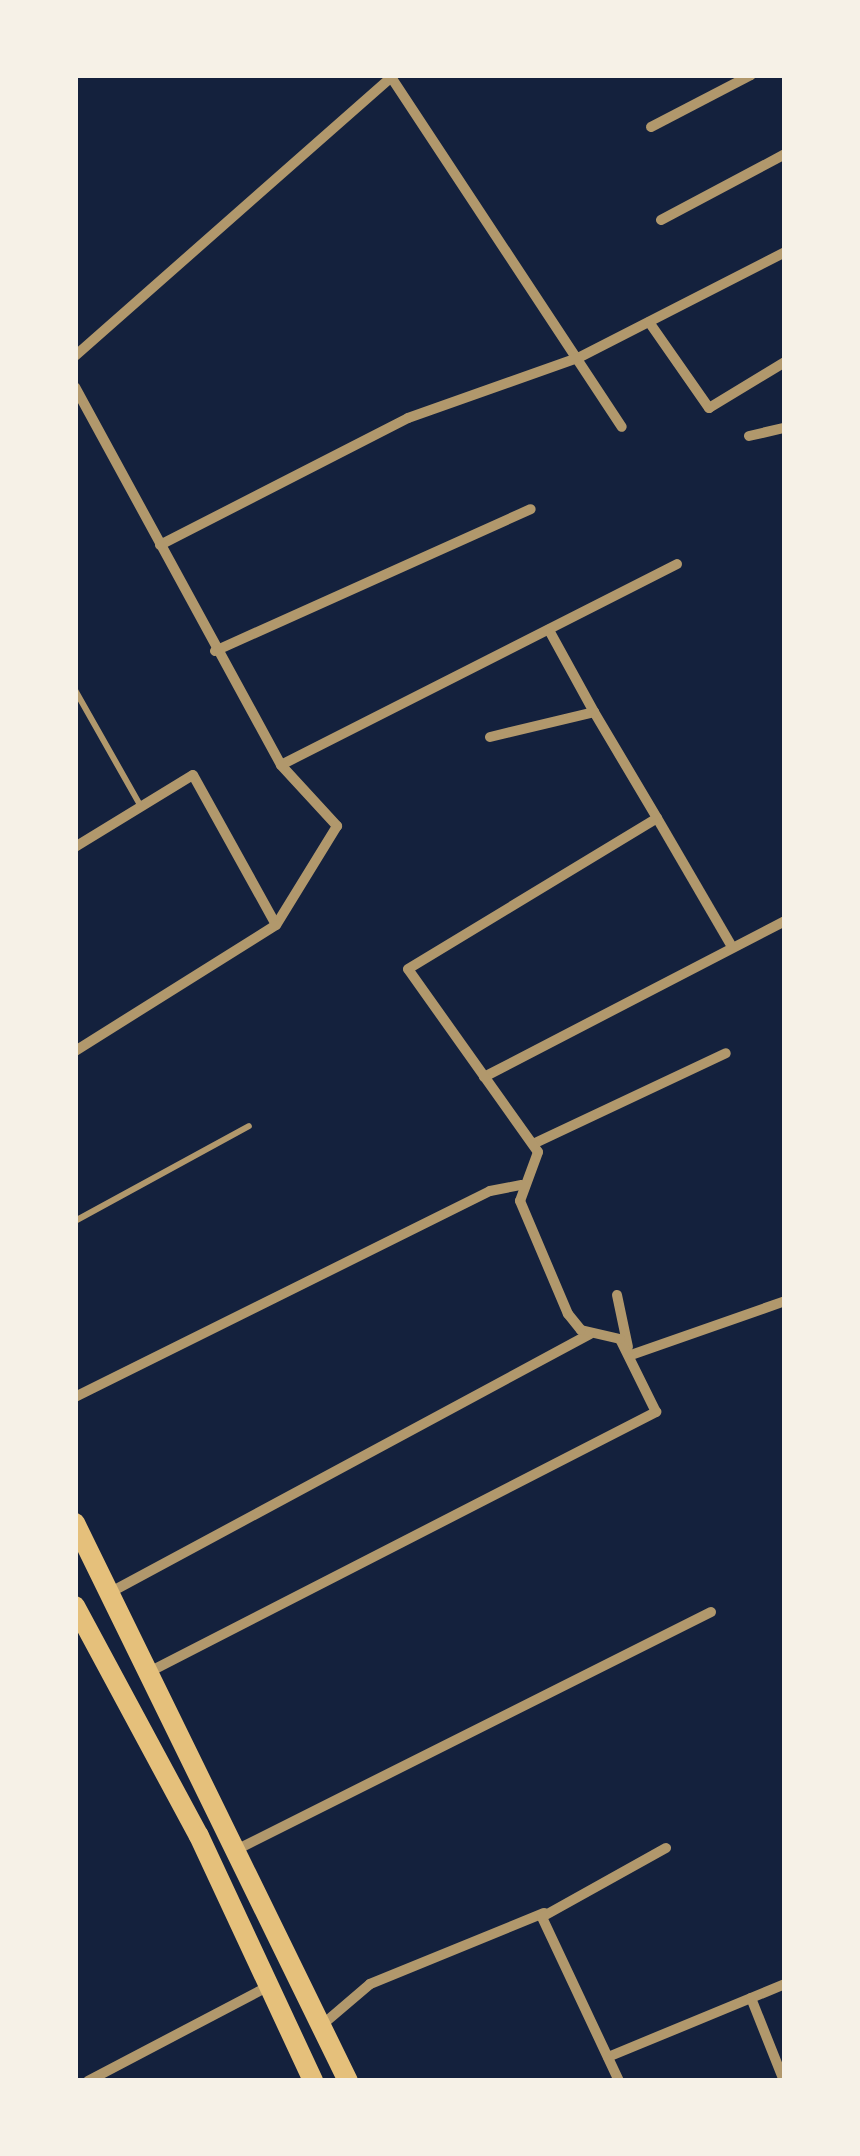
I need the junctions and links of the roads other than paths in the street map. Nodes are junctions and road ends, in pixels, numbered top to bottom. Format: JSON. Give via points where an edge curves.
{"nodes":[{"id":1,"x":751,"y":75,"type":"edge"},
{"id":2,"x":392,"y":76,"type":"edge"},
{"id":3,"x":651,"y":128,"type":"dead end"},
{"id":4,"x":785,"y":154,"type":"edge"},
{"id":5,"x":661,"y":220,"type":"dead end"},
{"id":6,"x":785,"y":252,"type":"edge"},
{"id":7,"x":649,"y":322,"type":"junction"},
{"id":8,"x":75,"y":356,"type":"edge"},
{"id":9,"x":580,"y":357,"type":"junction"},
{"id":10,"x":785,"y":362,"type":"edge"},
{"id":11,"x":75,"y":387,"type":"edge"},
{"id":12,"x":622,"y":427,"type":"dead end"},
{"id":13,"x":785,"y":428,"type":"edge"},
{"id":14,"x":748,"y":436,"type":"dead end"},
{"id":15,"x":531,"y":509,"type":"dead end"},
{"id":16,"x":160,"y":545,"type":"junction"},
{"id":17,"x":678,"y":564,"type":"dead end"},
{"id":18,"x":549,"y":630,"type":"junction"},
{"id":19,"x":215,"y":651,"type":"junction"},
{"id":20,"x":75,"y":690,"type":"edge"},
{"id":21,"x":594,"y":712,"type":"junction"},
{"id":22,"x":490,"y":738,"type":"dead end"},
{"id":23,"x":280,"y":765,"type":"junction"},
{"id":24,"x":140,"y":805,"type":"junction"},
{"id":25,"x":657,"y":818,"type":"junction"},
{"id":26,"x":75,"y":847,"type":"edge"},
{"id":27,"x":785,"y":921,"type":"edge"},
{"id":28,"x":276,"y":925,"type":"junction"},
{"id":29,"x":731,"y":945,"type":"junction"},
{"id":30,"x":75,"y":1051,"type":"edge"},
{"id":31,"x":726,"y":1052,"type":"dead end"},
{"id":32,"x":484,"y":1077,"type":"junction"},
{"id":33,"x":249,"y":1126,"type":"dead end"},
{"id":34,"x":532,"y":1144,"type":"junction"},
{"id":35,"x":521,"y":1184,"type":"junction"},
{"id":36,"x":75,"y":1220,"type":"edge"},
{"id":37,"x":617,"y":1295,"type":"dead end"},
{"id":38,"x":785,"y":1301,"type":"edge"},
{"id":39,"x":590,"y":1334,"type":"junction"},
{"id":40,"x":630,"y":1351,"type":"junction"},
{"id":41,"x":75,"y":1396,"type":"edge"},
{"id":42,"x":75,"y":1523,"type":"edge"},
{"id":43,"x":111,"y":1592,"type":"junction"},
{"id":44,"x":711,"y":1612,"type":"dead end"},
{"id":45,"x":78,"y":1620,"type":"edge"},
{"id":46,"x":151,"y":1671,"type":"junction"},
{"id":47,"x":666,"y":1848,"type":"dead end"},
{"id":48,"x":238,"y":1849,"type":"junction"},
{"id":49,"x":544,"y":1913,"type":"junction"},
{"id":50,"x":785,"y":1984,"type":"edge"},
{"id":51,"x":270,"y":1985,"type":"junction"},
{"id":52,"x":750,"y":1998,"type":"junction"},
{"id":53,"x":322,"y":2024,"type":"junction"},
{"id":54,"x":608,"y":2057,"type":"junction"},
{"id":55,"x":88,"y":2081,"type":"edge"},
{"id":56,"x":313,"y":2081,"type":"edge"},
{"id":57,"x":348,"y":2081,"type":"edge"},
{"id":58,"x":620,"y":2081,"type":"edge"},
{"id":59,"x":784,"y":2081,"type":"edge"}],
"edges":[{"from":1,"to":3,"type":"street"},
{"from":2,"to":8,"type":"street"},
{"from":2,"to":9,"type":"street"},
{"from":4,"to":5,"type":"street"},
{"from":6,"to":7,"type":"street"},
{"from":7,"to":9,"type":"street"},
{"from":7,"to":10,"type":"street","via":[[709,408]]},
{"from":9,"to":12,"type":"street"},
{"from":9,"to":16,"type":"street","via":[[408,418]]},
{"from":11,"to":16,"type":"street"},
{"from":13,"to":14,"type":"street"},
{"from":15,"to":19,"type":"street"},
{"from":16,"to":19,"type":"street"},
{"from":17,"to":18,"type":"street"},
{"from":18,"to":21,"type":"street"},
{"from":18,"to":23,"type":"street"},
{"from":19,"to":23,"type":"street"},
{"from":20,"to":24,"type":"lane"},
{"from":21,"to":22,"type":"street"},
{"from":21,"to":25,"type":"street"},
{"from":23,"to":28,"type":"street","via":[[336,826]]},
{"from":24,"to":26,"type":"street"},
{"from":24,"to":28,"type":"street","via":[[194,775]]},
{"from":25,"to":29,"type":"street"},
{"from":25,"to":32,"type":"street","via":[[410,964]]},
{"from":27,"to":29,"type":"street"},
{"from":28,"to":30,"type":"street"},
{"from":29,"to":32,"type":"street"},
{"from":31,"to":34,"type":"street"},
{"from":32,"to":34,"type":"street"},
{"from":33,"to":36,"type":"lane"},
{"from":34,"to":35,"type":"street","via":[[538,1161]]},
{"from":35,"to":39,"type":"street","via":[[568,1314]]},
{"from":35,"to":41,"type":"street","via":[[490,1191]]},
{"from":37,"to":40,"type":"street"},
{"from":38,"to":40,"type":"street"},
{"from":39,"to":40,"type":"street","via":[[613,1334]]},
{"from":39,"to":43,"type":"street"},
{"from":40,"to":46,"type":"street","via":[[652,1420]]},
{"from":42,"to":43,"type":"main road"},
{"from":43,"to":46,"type":"main road"},
{"from":44,"to":48,"type":"street"},
{"from":45,"to":51,"type":"main road"},
{"from":46,"to":48,"type":"main road"},
{"from":47,"to":49,"type":"street"},
{"from":48,"to":53,"type":"main road"},
{"from":49,"to":53,"type":"street","via":[[370,1984]]},
{"from":49,"to":54,"type":"street"},
{"from":50,"to":52,"type":"street"},
{"from":51,"to":55,"type":"street"},
{"from":51,"to":56,"type":"main road"},
{"from":52,"to":54,"type":"street"},
{"from":52,"to":59,"type":"street"},
{"from":53,"to":57,"type":"main road"},
{"from":54,"to":58,"type":"street"}]}
